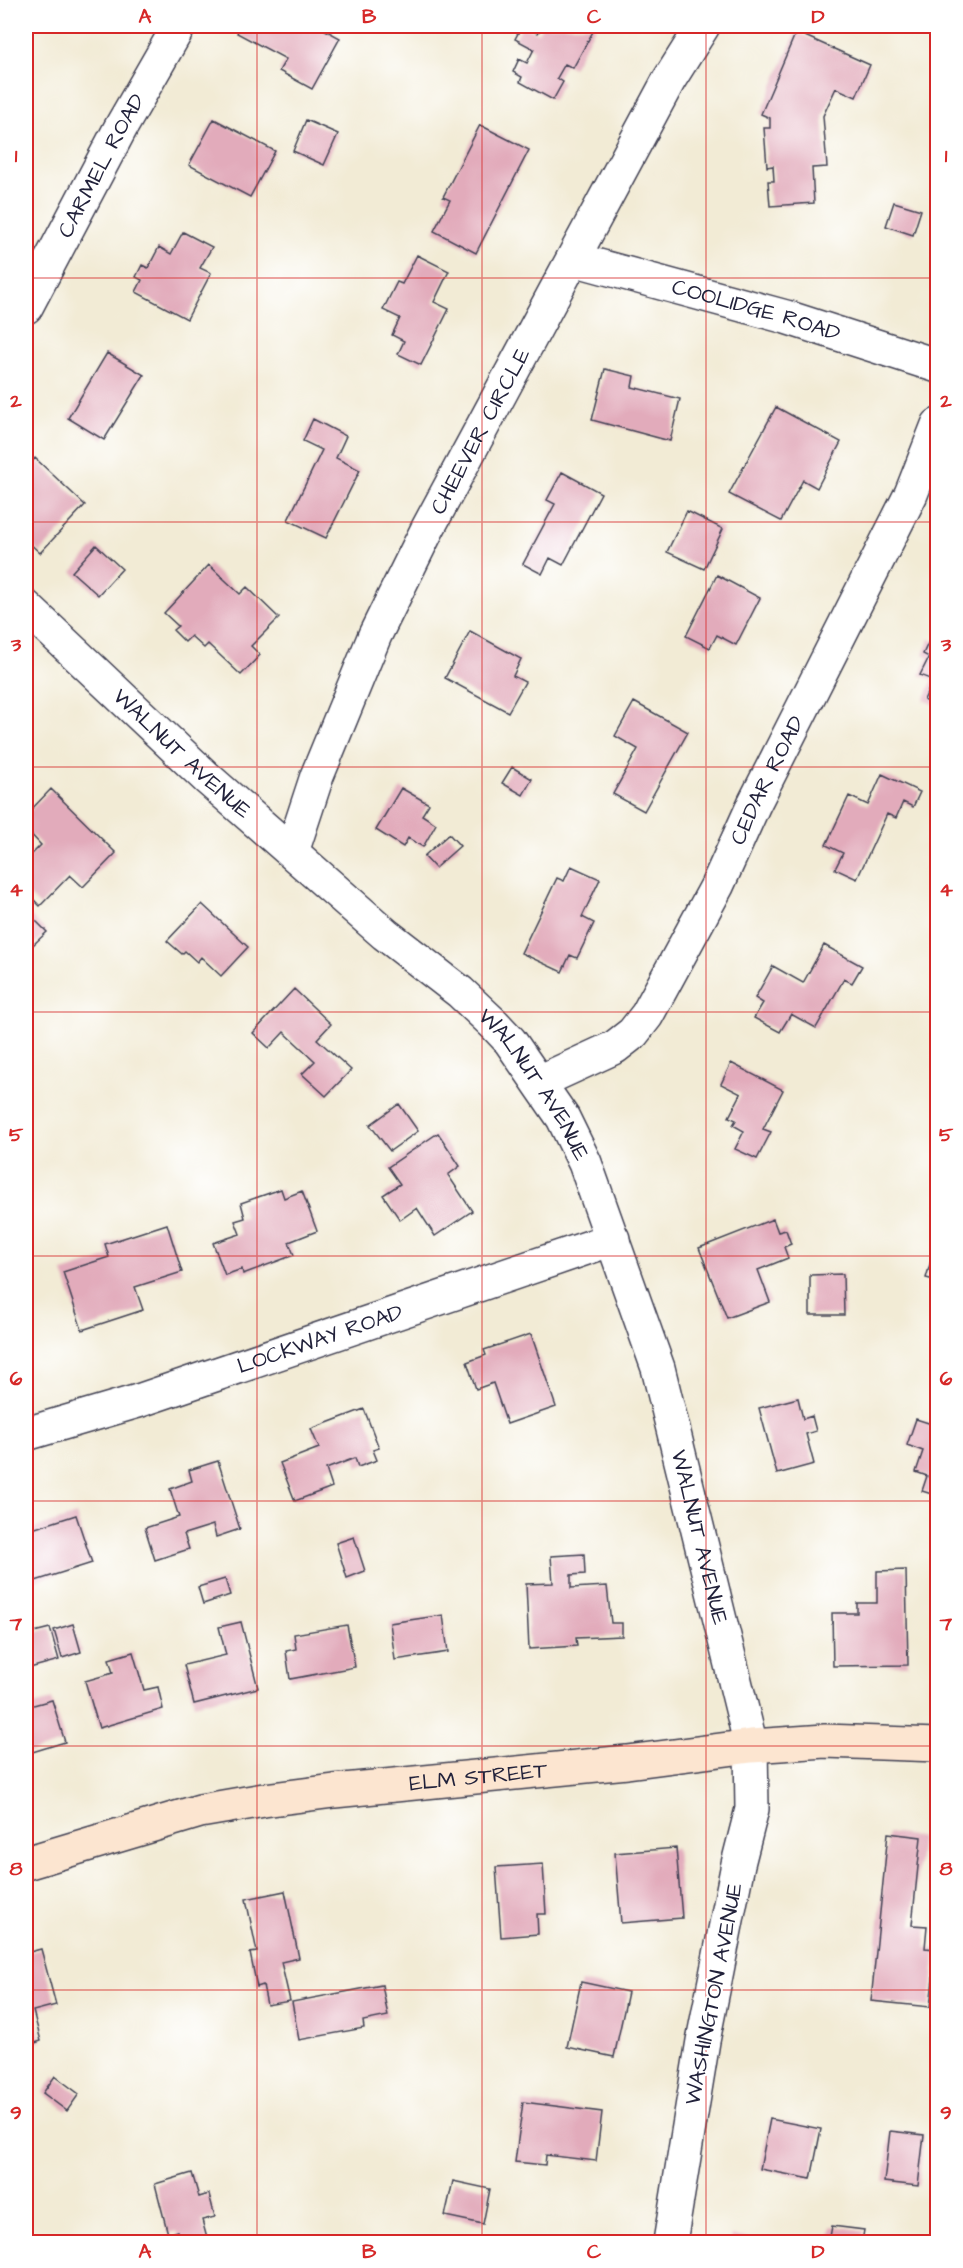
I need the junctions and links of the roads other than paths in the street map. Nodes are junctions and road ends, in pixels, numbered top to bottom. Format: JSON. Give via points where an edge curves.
{"nodes":[{"id":1,"x":178,"y":26,"type":"edge"},
{"id":2,"x":703,"y":26,"type":"edge"},
{"id":3,"x":573,"y":259,"type":"junction"},
{"id":4,"x":26,"y":307,"type":"edge"},
{"id":5,"x":938,"y":366,"type":"edge"},
{"id":6,"x":938,"y":425,"type":"edge"},
{"id":7,"x":26,"y":607,"type":"edge"},
{"id":8,"x":292,"y":852,"type":"junction"},
{"id":9,"x":539,"y":1082,"type":"junction"},
{"id":10,"x":613,"y":1239,"type":"junction"},
{"id":11,"x":26,"y":1434,"type":"edge"},
{"id":12,"x":938,"y":1745,"type":"edge"},
{"id":13,"x":751,"y":1746,"type":"junction"},
{"id":14,"x":26,"y":1863,"type":"edge"},
{"id":15,"x":670,"y":2242,"type":"edge"}],
"edges":[{"from":1,"to":4,"type":"street","name":"CARMEL ROAD"},
{"from":2,"to":3,"type":"street","name":"CHEEVER CIRCLE","via":[[669,80]]},
{"from":3,"to":5,"type":"street","name":"COOLIDGE ROAD","via":[[786,317]]},
{"from":3,"to":8,"type":"street","name":"CHEEVER CIRCLE","via":[[375,635],[316,776]]},
{"from":6,"to":9,"type":"street","name":"CEDAR ROAD","via":[[911,494],[764,784],[717,886],[646,1015],[633,1033],[615,1047]]},
{"from":7,"to":8,"type":"street","name":"WALNUT AVENUE","via":[[207,778]]},
{"from":8,"to":9,"type":"street","name":"WALNUT AVENUE","via":[[385,934],[460,992],[494,1024]]},
{"from":9,"to":10,"type":"street","name":"WALNUT AVENUE","via":[[563,1118],[585,1163]]},
{"from":10,"to":11,"type":"street","name":"LOCKWAY ROAD","via":[[138,1401]]},
{"from":10,"to":13,"type":"street","name":"WALNUT AVENUE","via":[[658,1368]]},
{"from":12,"to":13,"type":"main road","name":"ELM STREET","via":[[825,1741]]},
{"from":13,"to":14,"type":"main road","name":"ELM STREET","via":[[264,1800],[200,1811]]},
{"from":13,"to":15,"type":"street","name":"WASHINGTON AVENUE","via":[[752,1809],[703,2041]]}]}
